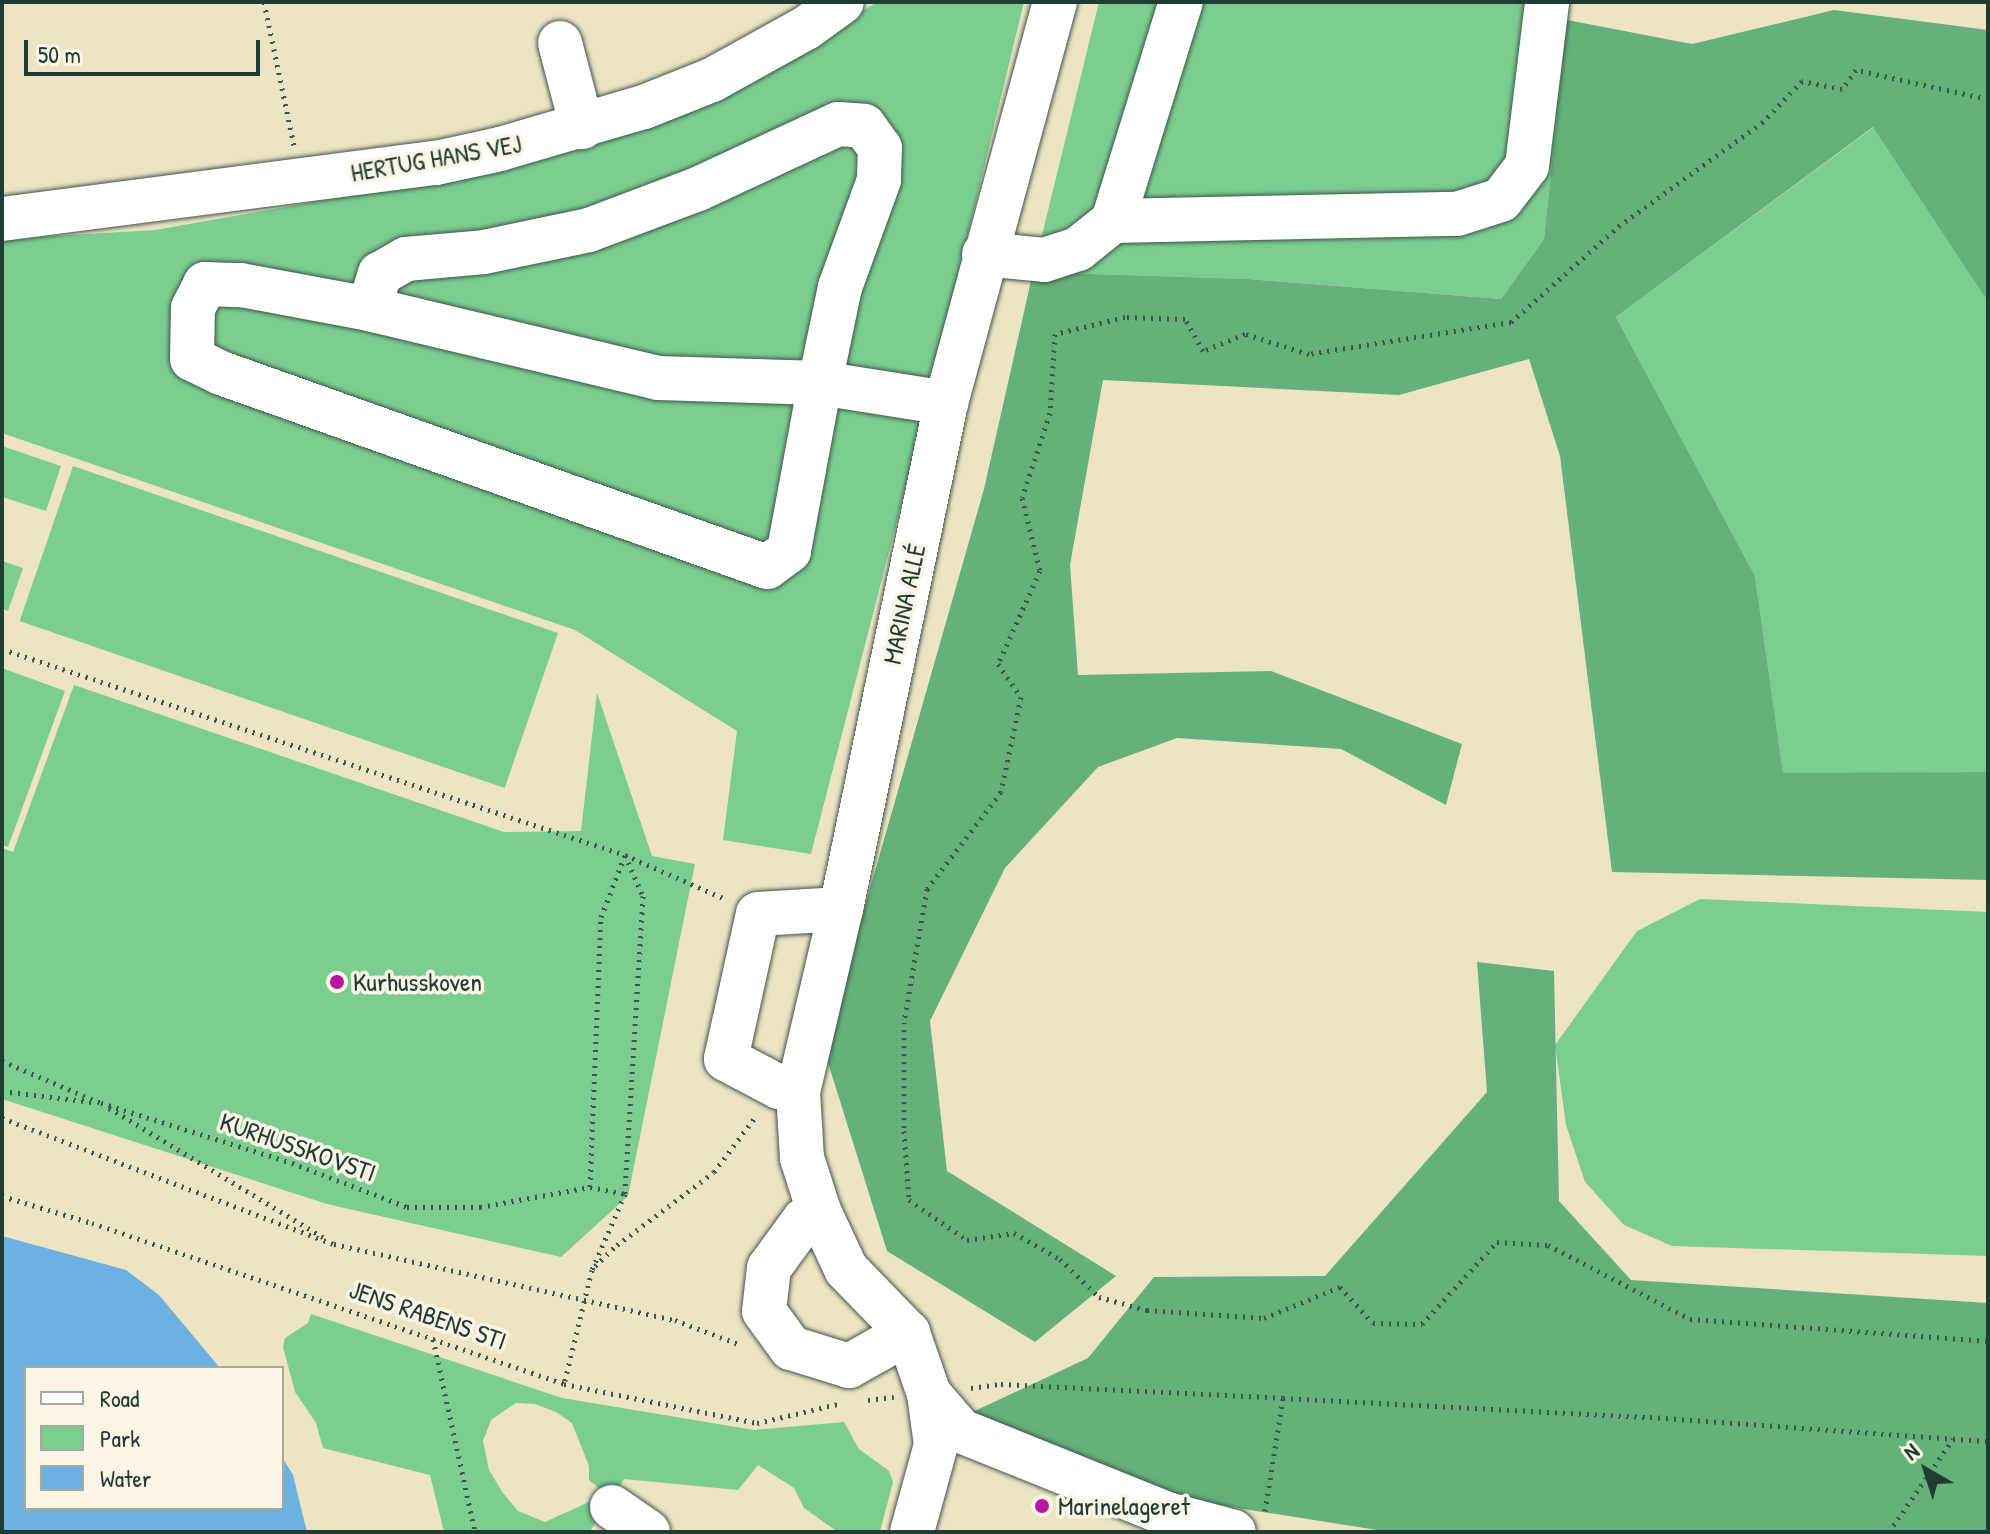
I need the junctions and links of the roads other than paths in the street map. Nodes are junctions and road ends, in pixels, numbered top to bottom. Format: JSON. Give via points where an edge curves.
{"nodes":[{"id":1,"x":842,"y":2,"type":"edge"},
{"id":2,"x":1055,"y":2,"type":"edge"},
{"id":3,"x":1181,"y":2,"type":"edge"},
{"id":4,"x":1547,"y":2,"type":"edge"},
{"id":5,"x":560,"y":43,"type":"dead end"},
{"id":6,"x":582,"y":127,"type":"junction"},
{"id":7,"x":2,"y":219,"type":"edge"},
{"id":8,"x":1113,"y":221,"type":"junction"},
{"id":9,"x":984,"y":254,"type":"junction"},
{"id":10,"x":369,"y":309,"type":"junction"},
{"id":11,"x":818,"y":393,"type":"junction"},
{"id":12,"x":943,"y":415,"type":"junction"},
{"id":13,"x":841,"y":909,"type":"junction"},
{"id":14,"x":788,"y":1089,"type":"junction"},
{"id":15,"x":819,"y":1211,"type":"junction"},
{"id":16,"x":908,"y":1333,"type":"junction"},
{"id":17,"x":929,"y":1394,"type":"junction"},
{"id":18,"x":612,"y":1507,"type":"dead end"},
{"id":19,"x":1249,"y":1524,"type":"edge"},
{"id":20,"x":648,"y":1532,"type":"edge"},
{"id":21,"x":912,"y":1532,"type":"edge"}],
"edges":[{"from":1,"to":6,"type":"street","name":"HERTUG HANS VEJ","via":[[712,80]]},
{"from":2,"to":9,"type":"street","name":"MARINA ALLÉ"},
{"from":3,"to":8,"type":"street"},
{"from":4,"to":8,"type":"street","via":[[1527,166],[1501,200],[1457,214]]},
{"from":5,"to":6,"type":"street"},
{"from":6,"to":7,"type":"street","name":"HERTUG HANS VEJ","via":[[436,163]]},
{"from":8,"to":9,"type":"street","via":[[1078,249],[1044,260]]},
{"from":9,"to":12,"type":"street","name":"MARINA ALLÉ"},
{"from":10,"to":11,"type":"street","via":[[658,378]]},
{"from":10,"to":11,"type":"street","via":[[380,274],[406,259],[484,252],[589,230],[698,189],[838,124],[864,126],[880,148],[879,180],[840,287]]},
{"from":10,"to":11,"type":"street","via":[[241,285],[205,284],[193,308],[192,359],[767,567],[789,551]]},
{"from":11,"to":12,"type":"street"},
{"from":12,"to":13,"type":"street","name":"MARINA ALLÉ"},
{"from":13,"to":14,"type":"street","name":"MARINA ALLÉ"},
{"from":13,"to":14,"type":"street","via":[[758,914],[726,1059]]},
{"from":14,"to":15,"type":"street","name":"MARINA ALLÉ"},
{"from":15,"to":16,"type":"street","name":"MARINA ALLÉ","via":[[846,1269]]},
{"from":15,"to":16,"type":"street","via":[[804,1220],[769,1268],[764,1311],[782,1336],[791,1348],[849,1366]]},
{"from":16,"to":17,"type":"street","name":"MARINA ALLÉ"},
{"from":17,"to":19,"type":"street","name":"MARINA ALLÉ","via":[[961,1431],[1167,1514]]},
{"from":17,"to":21,"type":"street","name":"MARINA ALLÉ","via":[[936,1445]]},
{"from":18,"to":20,"type":"street"}]}
